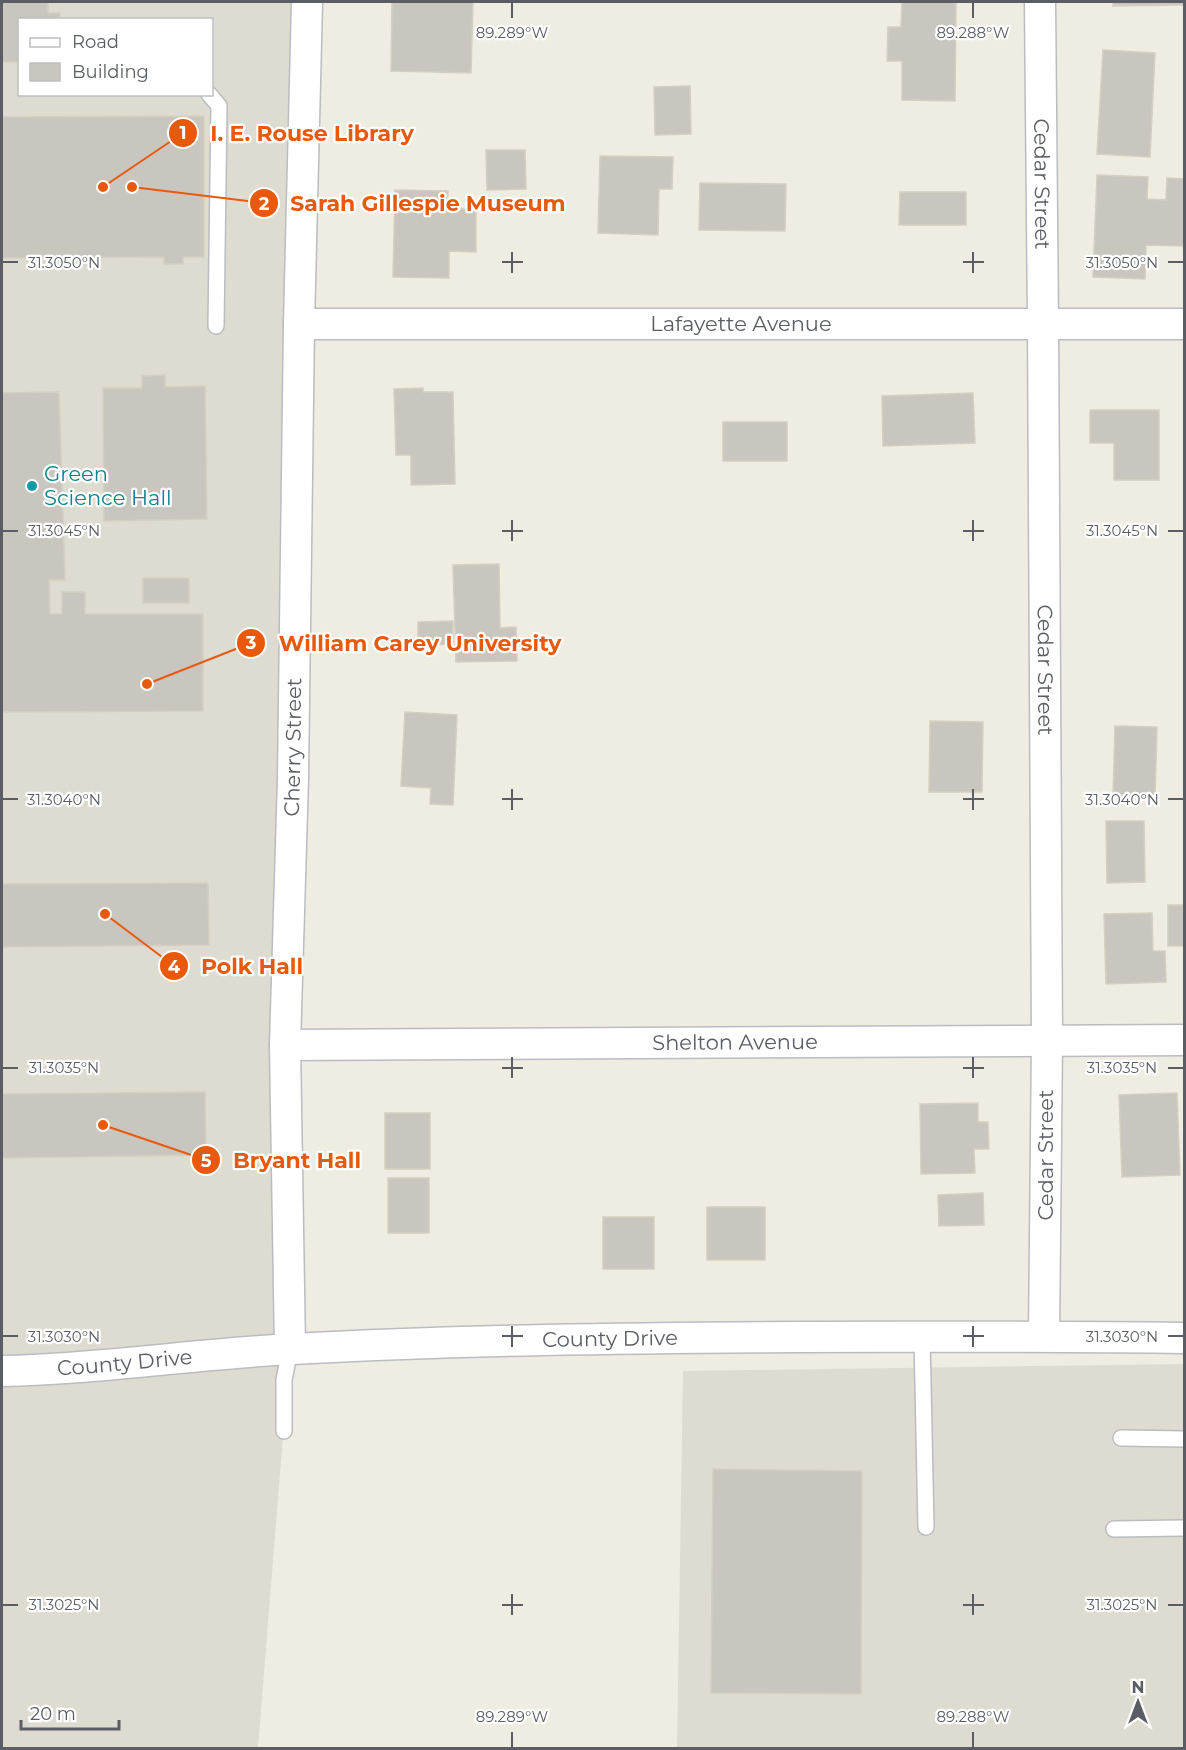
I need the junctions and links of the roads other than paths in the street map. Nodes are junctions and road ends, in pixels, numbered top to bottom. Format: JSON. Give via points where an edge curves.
{"nodes":[{"id":1,"x":307,"y":2,"type":"edge"},
{"id":2,"x":1040,"y":2,"type":"edge"},
{"id":3,"x":211,"y":96,"type":"edge"},
{"id":4,"x":298,"y":324,"type":"junction"},
{"id":5,"x":1043,"y":324,"type":"junction"},
{"id":6,"x":1185,"y":324,"type":"edge"},
{"id":7,"x":216,"y":326,"type":"dead end"},
{"id":8,"x":1047,"y":1040,"type":"junction"},
{"id":9,"x":1185,"y":1040,"type":"edge"},
{"id":10,"x":285,"y":1045,"type":"junction"},
{"id":11,"x":1044,"y":1336,"type":"junction"},
{"id":12,"x":922,"y":1337,"type":"junction"},
{"id":13,"x":1185,"y":1338,"type":"edge"},
{"id":14,"x":290,"y":1349,"type":"junction"},
{"id":15,"x":2,"y":1371,"type":"edge"},
{"id":16,"x":284,"y":1431,"type":"dead end"},
{"id":17,"x":1121,"y":1438,"type":"dead end"},
{"id":18,"x":1185,"y":1439,"type":"edge"},
{"id":19,"x":926,"y":1527,"type":"dead end"},
{"id":20,"x":1114,"y":1528,"type":"dead end"},
{"id":21,"x":1185,"y":1528,"type":"edge"}],
"edges":[{"from":1,"to":4,"type":"street","name":"Cherry Street"},
{"from":2,"to":5,"type":"street","name":"Cedar Street"},
{"from":3,"to":7,"type":"lane","via":[[219,106]]},
{"from":4,"to":5,"type":"street","name":"Lafayette Avenue"},
{"from":4,"to":10,"type":"street","name":"Cherry Street","via":[[293,778]]},
{"from":5,"to":6,"type":"street","name":"Lafayette Avenue"},
{"from":5,"to":8,"type":"street","name":"Cedar Street"},
{"from":8,"to":9,"type":"street","name":"Shelton Avenue"},
{"from":8,"to":10,"type":"street","name":"Shelton Avenue"},
{"from":8,"to":11,"type":"street","name":"Cedar Street"},
{"from":10,"to":14,"type":"street","name":"Cherry Street"},
{"from":11,"to":12,"type":"street","name":"County Drive"},
{"from":11,"to":13,"type":"street","name":"County Drive"},
{"from":12,"to":14,"type":"street","name":"County Drive","via":[[664,1338]]},
{"from":12,"to":19,"type":"lane"},
{"from":14,"to":15,"type":"street","name":"County Drive"},
{"from":14,"to":16,"type":"lane","via":[[284,1380]]},
{"from":17,"to":18,"type":"lane"},
{"from":20,"to":21,"type":"lane"}]}
